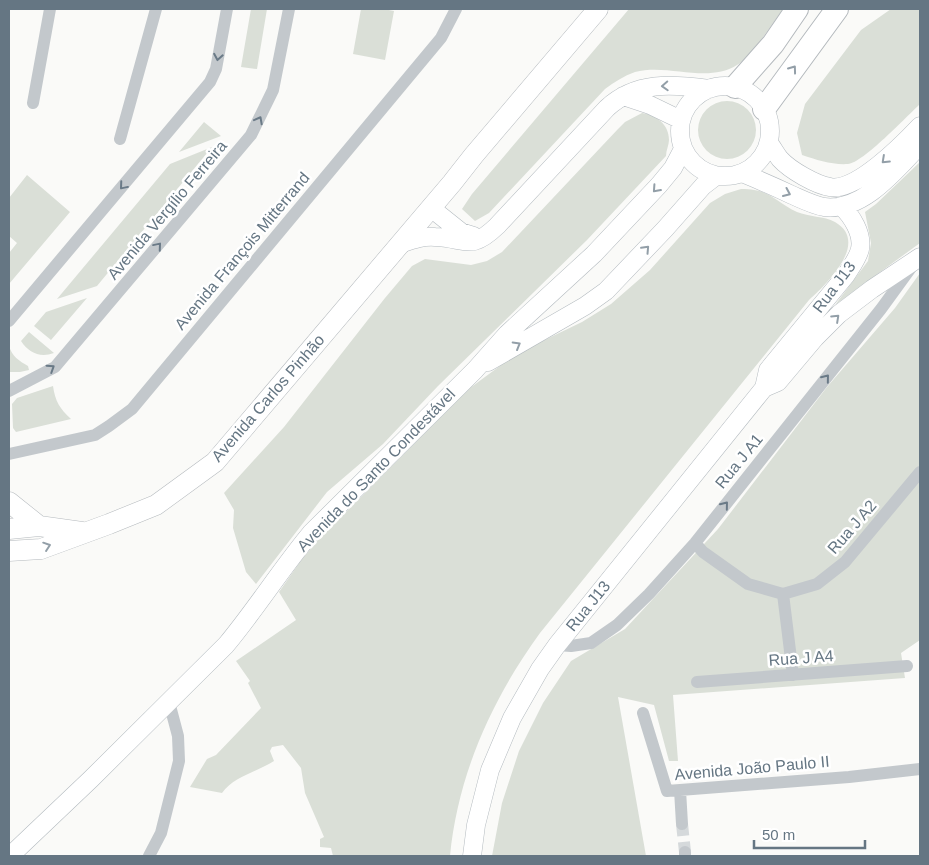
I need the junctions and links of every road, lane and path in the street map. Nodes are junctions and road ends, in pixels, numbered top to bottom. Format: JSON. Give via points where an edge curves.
{"nodes":[{"id":1,"x":50,"y":9,"type":"edge"},
{"id":2,"x":156,"y":9,"type":"edge"},
{"id":3,"x":227,"y":9,"type":"edge"},
{"id":4,"x":289,"y":9,"type":"edge"},
{"id":5,"x":456,"y":9,"type":"edge"},
{"id":6,"x":598,"y":9,"type":"edge"},
{"id":7,"x":797,"y":9,"type":"edge"},
{"id":8,"x":837,"y":9,"type":"edge"},
{"id":9,"x":735,"y":87,"type":"junction"},
{"id":10,"x":709,"y":89,"type":"junction"},
{"id":11,"x":623,"y":96,"type":"junction"},
{"id":12,"x":33,"y":103,"type":"dead end"},
{"id":13,"x":764,"y":109,"type":"junction"},
{"id":14,"x":681,"y":120,"type":"junction"},
{"id":15,"x":920,"y":126,"type":"edge"},
{"id":16,"x":120,"y":139,"type":"dead end"},
{"id":17,"x":769,"y":143,"type":"junction"},
{"id":18,"x":920,"y":145,"type":"edge"},
{"id":19,"x":683,"y":149,"type":"junction"},
{"id":20,"x":742,"y":174,"type":"junction"},
{"id":21,"x":716,"y":176,"type":"junction"},
{"id":22,"x":841,"y":206,"type":"junction"},
{"id":23,"x":431,"y":208,"type":"junction"},
{"id":24,"x":490,"y":234,"type":"junction"},
{"id":25,"x":450,"y":238,"type":"junction"},
{"id":26,"x":400,"y":244,"type":"junction"},
{"id":27,"x":919,"y":258,"type":"edge"},
{"id":28,"x":9,"y":321,"type":"edge"},
{"id":29,"x":475,"y":370,"type":"junction"},
{"id":30,"x":764,"y":388,"type":"junction"},
{"id":31,"x":9,"y":391,"type":"edge"},
{"id":32,"x":9,"y":454,"type":"edge"},
{"id":33,"x":920,"y":472,"type":"edge"},
{"id":34,"x":9,"y":502,"type":"edge"},
{"id":35,"x":39,"y":526,"type":"junction"},
{"id":36,"x":9,"y":529,"type":"edge"},
{"id":37,"x":84,"y":533,"type":"junction"},
{"id":38,"x":694,"y":543,"type":"junction"},
{"id":39,"x":9,"y":551,"type":"edge"},
{"id":40,"x":783,"y":594,"type":"junction"},
{"id":41,"x":557,"y":645,"type":"junction"},
{"id":42,"x":908,"y":666,"type":"dead end"},
{"id":43,"x":793,"y":675,"type":"junction"},
{"id":44,"x":697,"y":682,"type":"dead end"},
{"id":45,"x":169,"y":702,"type":"junction"},
{"id":46,"x":643,"y":713,"type":"dead end"},
{"id":47,"x":920,"y":769,"type":"edge"},
{"id":48,"x":680,"y":790,"type":"junction"},
{"id":49,"x":682,"y":824,"type":"tunnel mouth"},
{"id":50,"x":10,"y":856,"type":"edge"},
{"id":51,"x":149,"y":856,"type":"edge"},
{"id":52,"x":472,"y":856,"type":"edge"}],
"edges":[{"from":1,"to":12,"type":"street"},
{"from":2,"to":16,"type":"street"},
{"from":3,"to":28,"type":"street","one_way":true,"via":[[216,69],[210,82]]},
{"from":31,"to":4,"type":"street","name":"Avenida Vergílio Ferreira","one_way":true,"via":[[55,367],[251,135],[273,90]]},
{"from":5,"to":32,"type":"street","name":"Avenida François Mitterrand","via":[[440,38],[132,409],[95,435]]},
{"from":6,"to":23,"type":"main road","name":"Avenida Carlos Pinhão"},
{"from":7,"to":9,"type":"highway","via":[[773,44]]},
{"from":13,"to":8,"type":"highway","one_way":true},
{"from":9,"to":10,"type":"main road"},
{"from":9,"to":13,"type":"main road","via":[[747,92]]},
{"from":10,"to":11,"type":"main road","one_way":true,"via":[[670,85],[642,88]]},
{"from":10,"to":14,"type":"main road","via":[[691,101]]},
{"from":11,"to":14,"type":"main road"},
{"from":11,"to":24,"type":"main road","via":[[607,108]]},
{"from":13,"to":17,"type":"main road","via":[[770,125]]},
{"from":14,"to":19,"type":"main road"},
{"from":15,"to":17,"type":"main road","one_way":true,"via":[[875,169],[847,185],[831,188],[808,179],[781,160]]},
{"from":17,"to":20,"type":"main road","via":[[764,156]]},
{"from":18,"to":22,"type":"main road","via":[[888,179],[862,199]]},
{"from":19,"to":21,"type":"main road","via":[[702,171]]},
{"from":19,"to":29,"type":"main road","name":"Avenida do Santo Condestável","one_way":true,"via":[[673,168],[626,220],[507,334]]},
{"from":20,"to":21,"type":"main road"},
{"from":20,"to":22,"type":"main road","one_way":true,"via":[[824,207]]},
{"from":29,"to":21,"type":"main road","name":"Avenida do Santo Condestável","one_way":true,"via":[[585,306],[606,290]]},
{"from":22,"to":30,"type":"main road","name":"Rua J13","via":[[850,214],[860,235],[858,254],[846,275],[768,370]]},
{"from":23,"to":24,"type":"main road","via":[[461,232],[472,236]]},
{"from":23,"to":25,"type":"main road","via":[[438,228]]},
{"from":23,"to":26,"type":"main road","name":"Avenida Carlos Pinhão"},
{"from":24,"to":25,"type":"main road","via":[[474,242]]},
{"from":25,"to":26,"type":"main road","via":[[420,237]]},
{"from":26,"to":37,"type":"main road","name":"Avenida Carlos Pinhão","via":[[214,462],[156,505]]},
{"from":30,"to":27,"type":"main road","name":"Rua J13","one_way":true,"via":[[778,382],[839,314]]},
{"from":38,"to":27,"type":"street","name":"Rua J A1","one_way":true,"via":[[882,309]]},
{"from":29,"to":45,"type":"main road","name":"Avenida do Santo Condestável","via":[[311,533],[243,625]]},
{"from":30,"to":41,"type":"main road","name":"Rua J13"},
{"from":33,"to":40,"type":"street","name":"Rua J A2","via":[[846,562],[817,584]]},
{"from":34,"to":35,"type":"main road"},
{"from":35,"to":36,"type":"main road"},
{"from":35,"to":37,"type":"main road"},
{"from":39,"to":37,"type":"main road","name":"Avenida Carlos Pinhão","one_way":true,"via":[[41,549]]},
{"from":38,"to":40,"type":"street","via":[[748,584]]},
{"from":38,"to":41,"type":"street","name":"Rua J A1","via":[[617,625],[591,643]]},
{"from":40,"to":43,"type":"street"},
{"from":41,"to":52,"type":"main road","name":"Rua J13","via":[[525,693],[500,744],[482,797]]},
{"from":42,"to":43,"type":"street","name":"Rua J A4"},
{"from":43,"to":44,"type":"street","name":"Rua J A4"},
{"from":45,"to":50,"type":"main road"},
{"from":45,"to":51,"type":"street","via":[[178,736],[179,761],[161,833]]},
{"from":46,"to":48,"type":"street","name":"Avenida João Paulo II","via":[[667,791]]},
{"from":47,"to":48,"type":"street","name":"Avenida João Paulo II"},
{"from":48,"to":49,"type":"street"}]}
